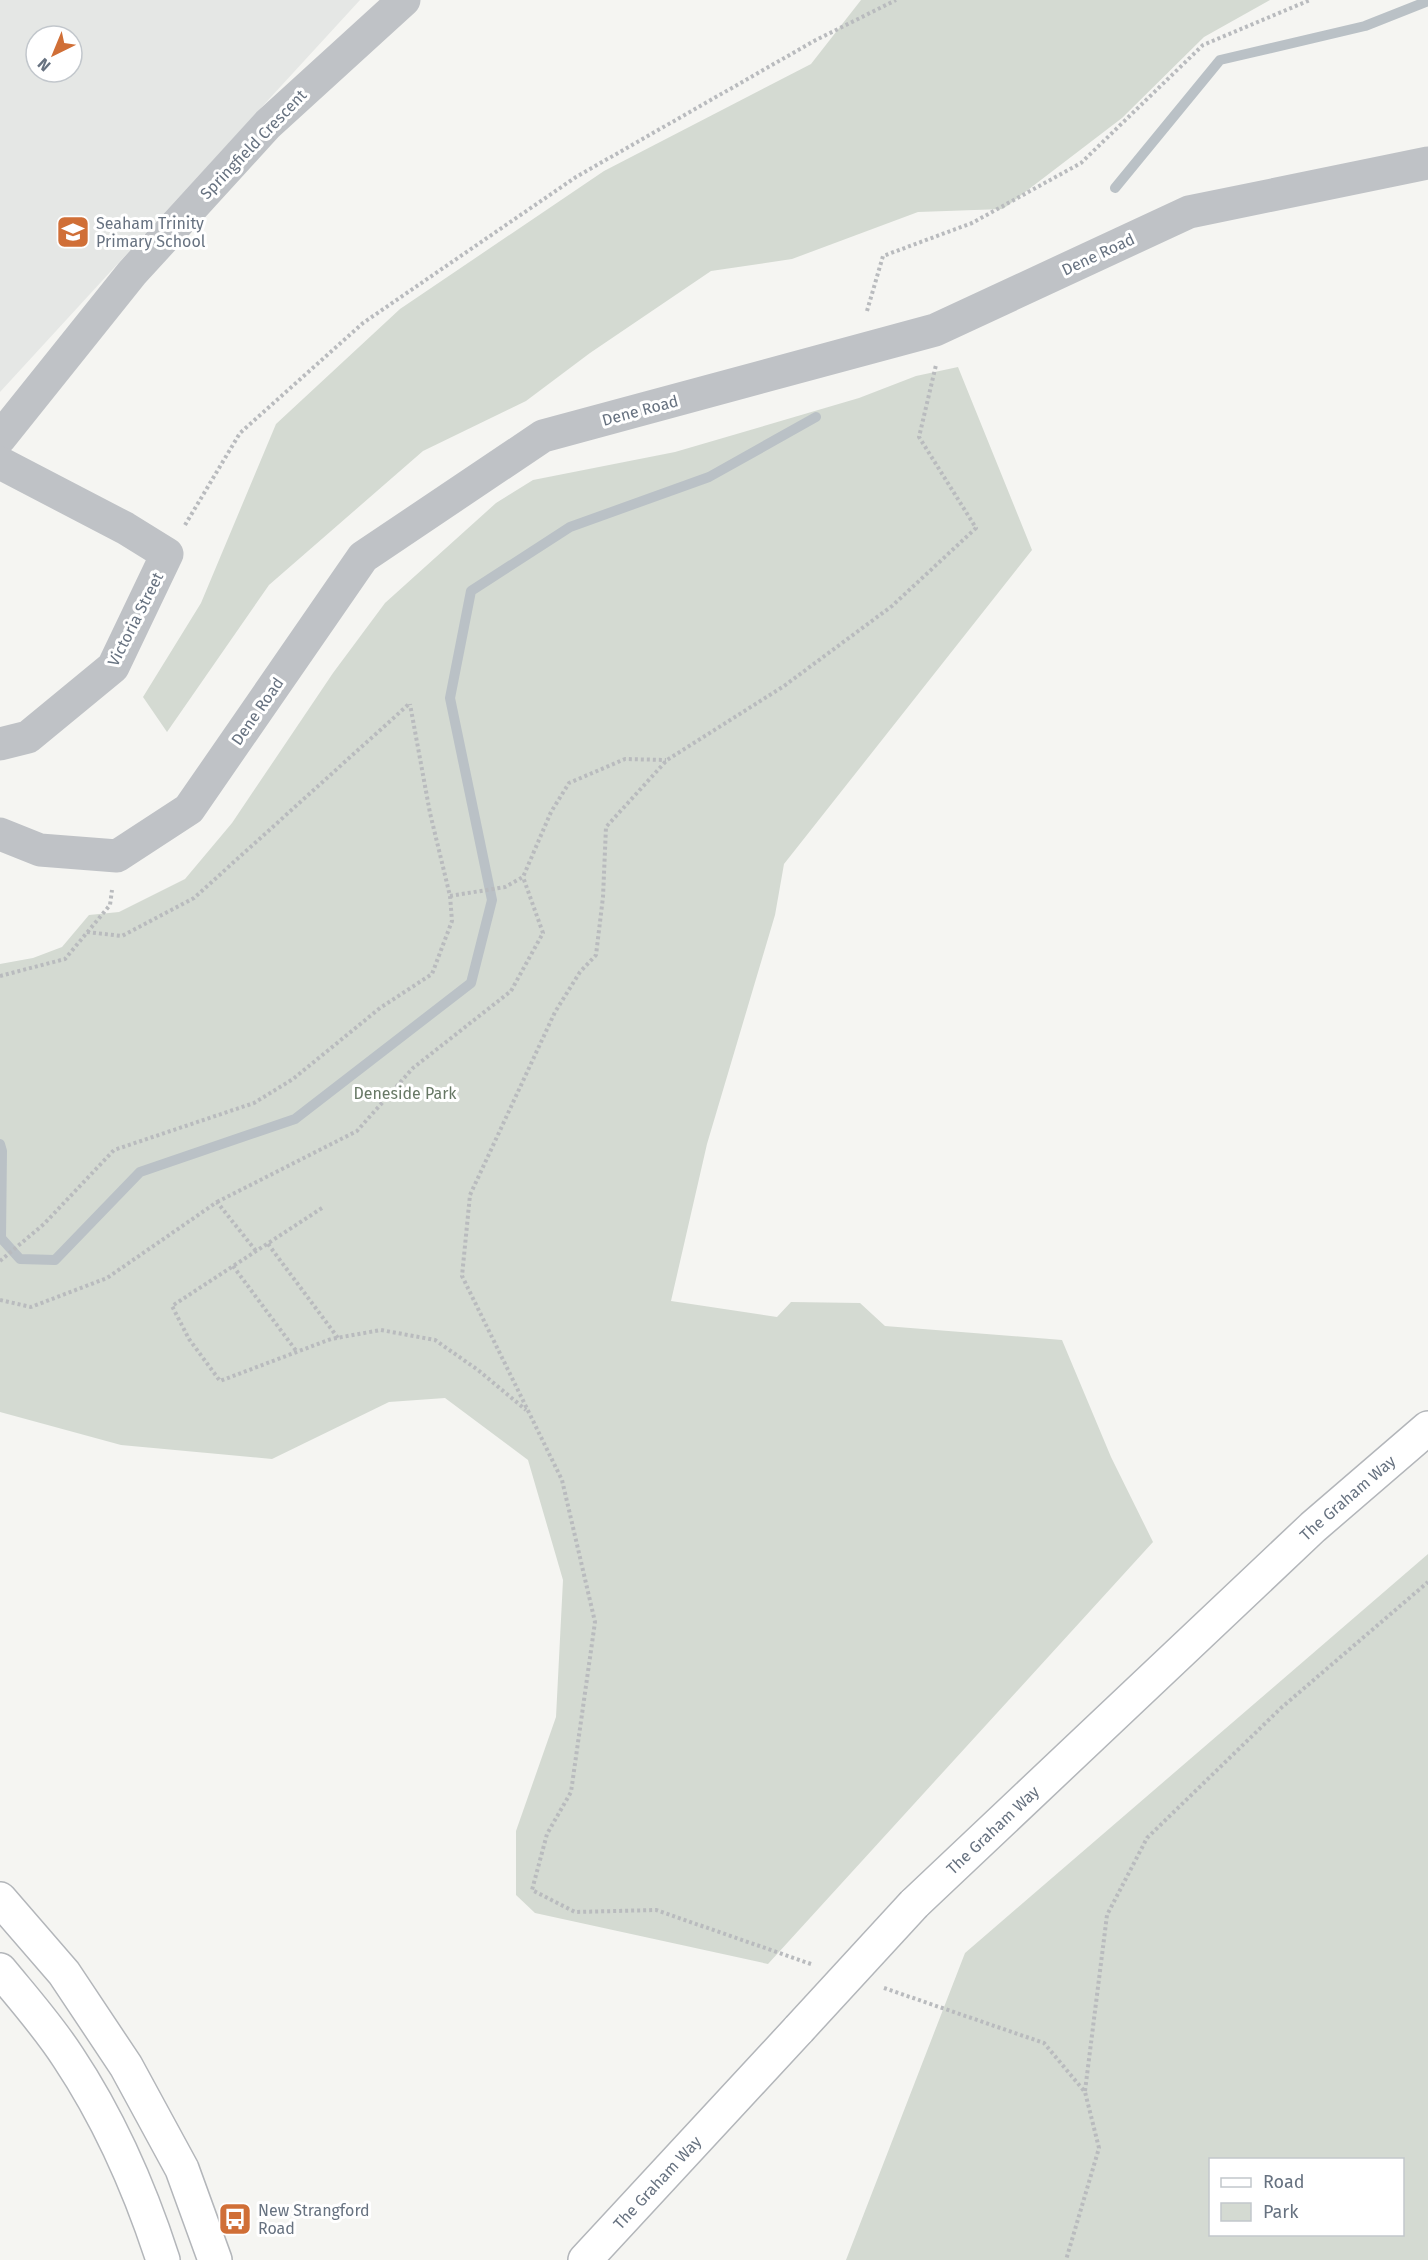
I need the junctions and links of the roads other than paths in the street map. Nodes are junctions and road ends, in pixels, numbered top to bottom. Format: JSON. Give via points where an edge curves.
{"nodes":[{"id":1,"x":404,"y":0,"type":"edge"},
{"id":2,"x":1428,"y":163,"type":"edge"},
{"id":3,"x":2,"y":462,"type":"edge"},
{"id":4,"x":0,"y":744,"type":"edge"},
{"id":5,"x":0,"y":834,"type":"edge"},
{"id":6,"x":1428,"y":1428,"type":"edge"},
{"id":7,"x":0,"y":1899,"type":"edge"},
{"id":8,"x":0,"y":1970,"type":"edge"},
{"id":9,"x":164,"y":2260,"type":"edge"},
{"id":10,"x":215,"y":2260,"type":"edge"},
{"id":11,"x":585,"y":2260,"type":"edge"}],
"edges":[{"from":1,"to":3,"type":"street","name":"Springfield Crescent","via":[[268,124],[132,273]]},
{"from":2,"to":5,"type":"street","name":"Dene Road","via":[[1189,212],[935,330],[543,436],[363,556],[189,809],[117,856],[40,850]]},
{"from":3,"to":4,"type":"street","name":"Victoria Street","via":[[167,554],[113,668],[28,737]]},
{"from":6,"to":11,"type":"main road","name":"The Graham Way","bridge":true,"via":[[1313,1527],[914,1904]]},
{"from":7,"to":10,"type":"main road","via":[[64,1973],[126,2066],[182,2169]]},
{"from":8,"to":9,"type":"main road","via":[[68,2056],[120,2147]]}]}
